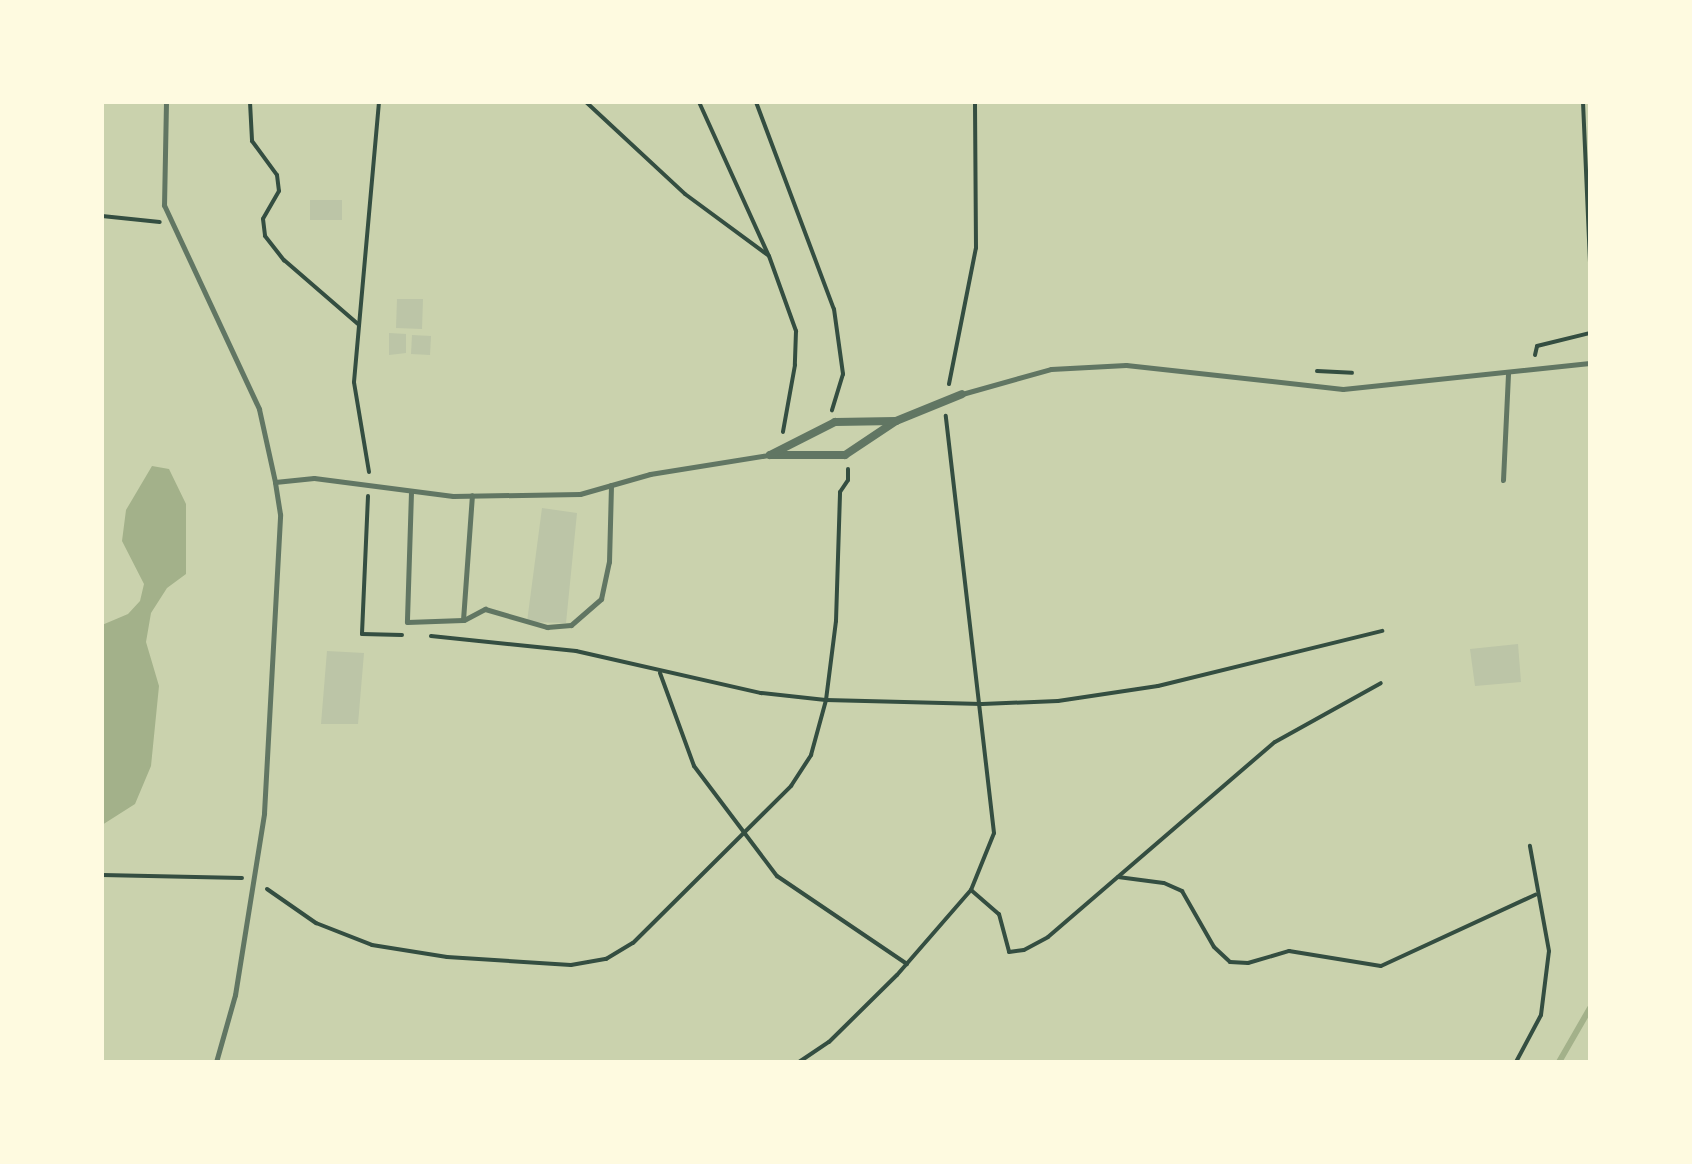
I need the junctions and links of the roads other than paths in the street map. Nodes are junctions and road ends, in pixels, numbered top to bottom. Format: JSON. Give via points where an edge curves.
{"nodes":[{"id":1,"x":166,"y":102,"type":"edge"},
{"id":2,"x":1590,"y":363,"type":"edge"},
{"id":3,"x":1508,"y":373,"type":"junction"},
{"id":4,"x":962,"y":394,"type":"joint"},
{"id":5,"x":896,"y":421,"type":"junction"},
{"id":6,"x":770,"y":455,"type":"junction"},
{"id":7,"x":1503,"y":480,"type":"dead end"},
{"id":8,"x":275,"y":482,"type":"junction"},
{"id":9,"x":611,"y":485,"type":"junction"},
{"id":10,"x":411,"y":492,"type":"junction"},
{"id":11,"x":472,"y":495,"type":"junction"},
{"id":12,"x":463,"y":620,"type":"junction"},
{"id":13,"x":216,"y":1062,"type":"edge"}],
"edges":[{"from":1,"to":8,"type":"lane","via":[[164,205],[259,409]]},
{"from":2,"to":3,"type":"lane"},
{"from":3,"to":4,"type":"lane","via":[[1343,389],[1126,365],[1051,369]]},
{"from":3,"to":7,"type":"lane"},
{"from":4,"to":5,"type":"street"},
{"from":5,"to":6,"type":"street","via":[[835,422]]},
{"from":5,"to":6,"type":"street","via":[[845,455]]},
{"from":6,"to":9,"type":"lane"},
{"from":8,"to":10,"type":"lane","via":[[314,478]]},
{"from":8,"to":13,"type":"lane","via":[[280,514],[264,813],[235,995]]},
{"from":9,"to":11,"type":"lane","via":[[580,494]]},
{"from":9,"to":12,"type":"lane","via":[[609,562],[601,599],[571,625],[547,627],[485,609]]},
{"from":10,"to":11,"type":"lane"},
{"from":10,"to":12,"type":"lane","via":[[407,622]]},
{"from":11,"to":12,"type":"lane"}]}
